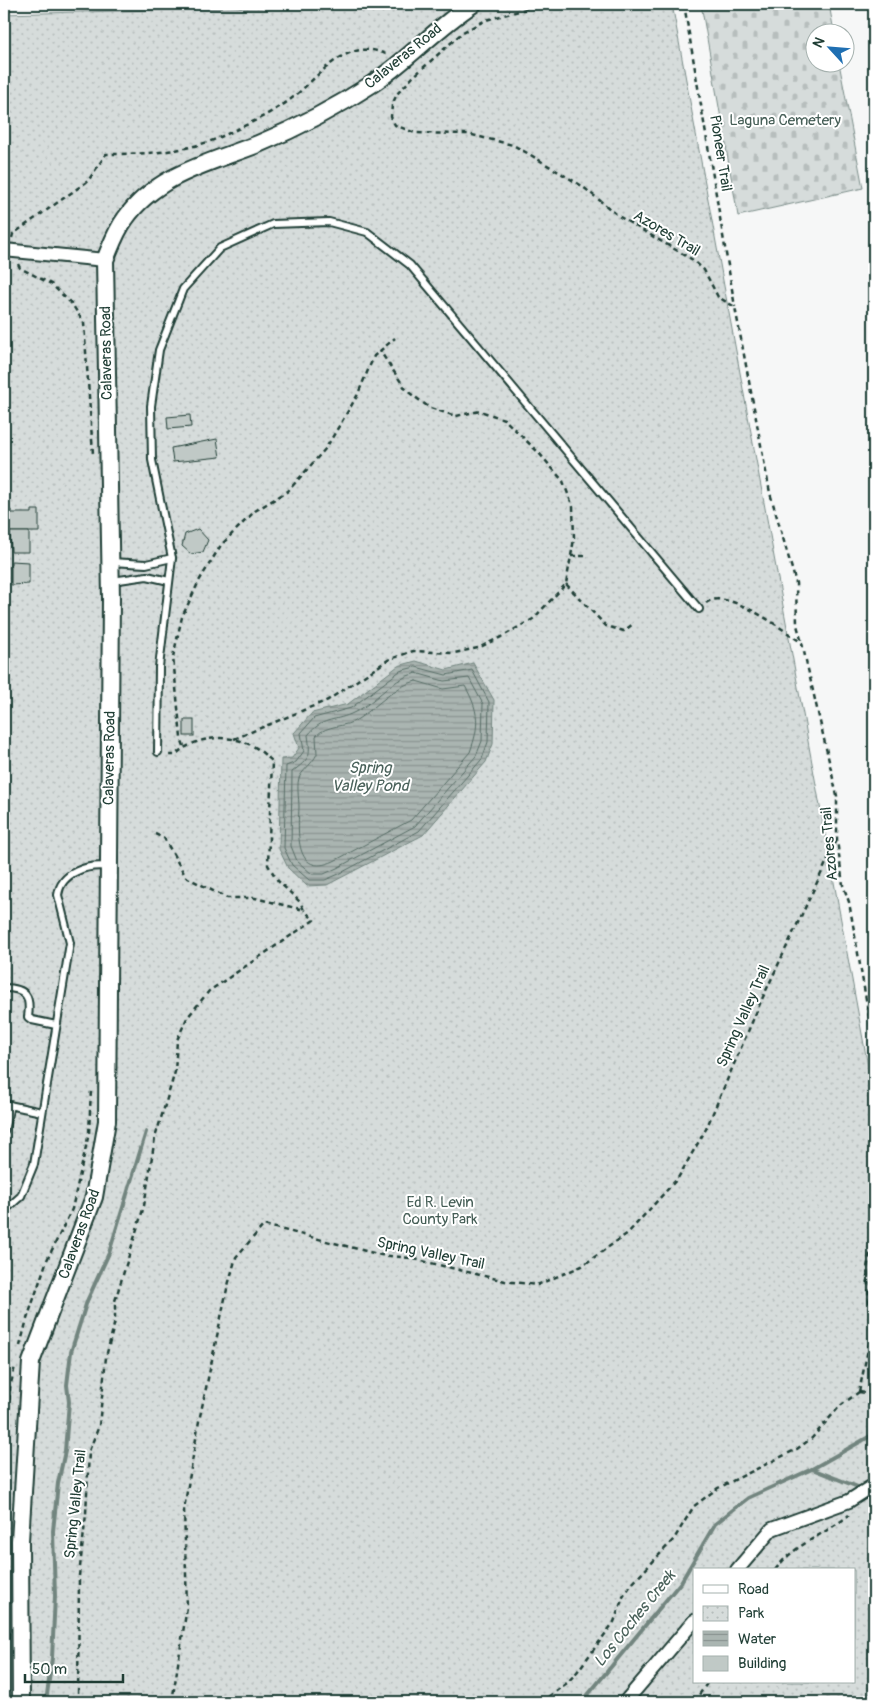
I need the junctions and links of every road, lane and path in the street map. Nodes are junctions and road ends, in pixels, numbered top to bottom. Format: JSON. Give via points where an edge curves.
{"nodes":[{"id":1,"x":473,"y":4,"type":"edge"},
{"id":2,"x":544,"y":4,"type":"edge"},
{"id":3,"x":684,"y":4,"type":"edge"},
{"id":4,"x":393,"y":59,"type":"dead end"},
{"id":5,"x":8,"y":250,"type":"edge"},
{"id":6,"x":105,"y":260,"type":"junction"},
{"id":7,"x":735,"y":307,"type":"junction"},
{"id":8,"x":395,"y":338,"type":"dead end"},
{"id":9,"x":380,"y":351,"type":"junction"},
{"id":10,"x":571,"y":556,"type":"junction"},
{"id":11,"x":589,"y":556,"type":"dead end"},
{"id":12,"x":172,"y":558,"type":"junction"},
{"id":13,"x":110,"y":562,"type":"junction"},
{"id":14,"x":111,"y":581,"type":"junction"},
{"id":15,"x":169,"y":581,"type":"junction"},
{"id":16,"x":566,"y":584,"type":"junction"},
{"id":17,"x":699,"y":609,"type":"joint"},
{"id":18,"x":633,"y":624,"type":"dead end"},
{"id":19,"x":802,"y":643,"type":"junction"},
{"id":20,"x":234,"y":738,"type":"junction"},
{"id":21,"x":184,"y":746,"type":"junction"},
{"id":22,"x":157,"y":753,"type":"joint"},
{"id":23,"x":155,"y":834,"type":"dead end"},
{"id":24,"x":837,"y":840,"type":"junction"},
{"id":25,"x":108,"y":867,"type":"junction"},
{"id":26,"x":304,"y":910,"type":"junction"},
{"id":27,"x":4,"y":988,"type":"edge"},
{"id":28,"x":56,"y":1024,"type":"junction"},
{"id":29,"x":874,"y":1045,"type":"edge"},
{"id":30,"x":7,"y":1104,"type":"edge"},
{"id":31,"x":42,"y":1112,"type":"junction"},
{"id":32,"x":4,"y":1131,"type":"edge"},
{"id":33,"x":4,"y":1211,"type":"edge"},
{"id":34,"x":874,"y":1232,"type":"edge"},
{"id":35,"x":859,"y":1392,"type":"junction"},
{"id":36,"x":874,"y":1394,"type":"edge"},
{"id":37,"x":874,"y":1485,"type":"edge"},
{"id":38,"x":850,"y":1514,"type":"dead end"},
{"id":39,"x":739,"y":1568,"type":"edge"},
{"id":40,"x":777,"y":1568,"type":"edge"},
{"id":41,"x":693,"y":1622,"type":"edge"},
{"id":42,"x":707,"y":1684,"type":"edge"},
{"id":43,"x":21,"y":1702,"type":"edge"},
{"id":44,"x":78,"y":1702,"type":"edge"},
{"id":45,"x":172,"y":1702,"type":"edge"},
{"id":46,"x":542,"y":1702,"type":"edge"},
{"id":47,"x":625,"y":1702,"type":"edge"},
{"id":48,"x":694,"y":1702,"type":"edge"}],
"edges":[{"from":1,"to":6,"type":"street","name":"Calaveras Road","via":[[448,20],[373,83],[342,102],[259,143],[182,172],[164,183],[124,220]]},
{"from":2,"to":7,"type":"path","name":"Azores Trail","via":[[486,20],[463,32],[398,94],[391,116],[396,125],[415,133],[468,134],[513,145],[582,186],[620,218],[694,260],[704,270],[718,297]]},
{"from":3,"to":7,"type":"path","name":"Pioneer Trail"},
{"from":4,"to":5,"type":"path","via":[[381,52],[344,55],[272,112],[192,147],[144,154],[106,154],[88,181],[13,234]]},
{"from":5,"to":6,"type":"street"},
{"from":6,"to":13,"type":"street","name":"Calaveras Road"},
{"from":7,"to":19,"type":"path","name":"Azores Trail","via":[[770,493],[796,583],[797,625]]},
{"from":8,"to":9,"type":"path"},
{"from":9,"to":10,"type":"path","via":[[407,390],[430,408],[456,416],[480,411],[504,419],[539,453],[563,481],[573,507]]},
{"from":9,"to":21,"type":"path","via":[[374,356],[356,396],[326,448],[288,491],[255,511],[221,545],[199,581],[182,617],[174,658]]},
{"from":10,"to":11,"type":"path"},
{"from":10,"to":16,"type":"path"},
{"from":12,"to":13,"type":"lane","via":[[146,564]]},
{"from":12,"to":15,"type":"lane"},
{"from":12,"to":17,"type":"lane","via":[[152,460],[151,406],[159,350],[183,289],[220,248],[273,224],[329,222],[367,232],[410,266]]},
{"from":13,"to":14,"type":"street","name":"Calaveras Road"},
{"from":14,"to":15,"type":"lane","via":[[147,576]]},
{"from":14,"to":25,"type":"street","name":"Calaveras Road"},
{"from":15,"to":22,"type":"lane","via":[[159,667]]},
{"from":16,"to":18,"type":"path","via":[[606,626],[624,631]]},
{"from":16,"to":20,"type":"path","via":[[533,619],[502,637],[478,648],[454,653],[413,651],[388,660],[328,700]]},
{"from":17,"to":19,"type":"path","via":[[709,600],[731,601],[768,618]]},
{"from":19,"to":24,"type":"path","name":"Azores Trail","via":[[837,796]]},
{"from":20,"to":21,"type":"path","via":[[208,738]]},
{"from":20,"to":26,"type":"path","via":[[254,746],[272,761],[268,865]]},
{"from":21,"to":22,"type":"path","via":[[175,754]]},
{"from":23,"to":26,"type":"path","via":[[164,838],[186,877],[227,898],[255,898]]},
{"from":24,"to":29,"type":"path","name":"Azores Trail"},
{"from":24,"to":45,"type":"path","name":"Spring Valley Trail","via":[[762,999],[706,1129],[678,1178],[628,1233],[582,1266],[537,1285],[505,1281],[410,1258],[382,1255],[264,1225],[236,1257],[199,1421],[184,1509],[187,1607]]},
{"from":25,"to":28,"type":"lane","via":[[94,865],[71,874],[59,887],[58,895],[70,943]]},
{"from":25,"to":43,"type":"street","name":"Calaveras Road","via":[[107,1121],[94,1197],[31,1362],[20,1541]]},
{"from":26,"to":44,"type":"path","name":"Spring Valley Trail","via":[[314,920],[209,991],[187,1018],[177,1040],[175,1072],[155,1138],[144,1206],[115,1301],[115,1321],[106,1357],[99,1426],[89,1450],[79,1576]]},
{"from":27,"to":28,"type":"lane","via":[[27,995],[30,1004],[28,1017],[32,1020]]},
{"from":28,"to":31,"type":"lane"},
{"from":30,"to":31,"type":"lane"},
{"from":30,"to":32,"type":"lane"},
{"from":31,"to":33,"type":"lane","via":[[34,1164],[21,1196]]},
{"from":34,"to":35,"type":"path","via":[[867,1268],[872,1335]]},
{"from":35,"to":36,"type":"path"},
{"from":35,"to":46,"type":"path","via":[[840,1406],[812,1438],[797,1449],[718,1488],[694,1506],[674,1539],[623,1597],[614,1622],[577,1672]]},
{"from":37,"to":39,"type":"street","via":[[849,1501],[772,1529]]},
{"from":38,"to":40,"type":"path","via":[[832,1529],[796,1548]]},
{"from":41,"to":47,"type":"street"},
{"from":42,"to":48,"type":"path"}]}
